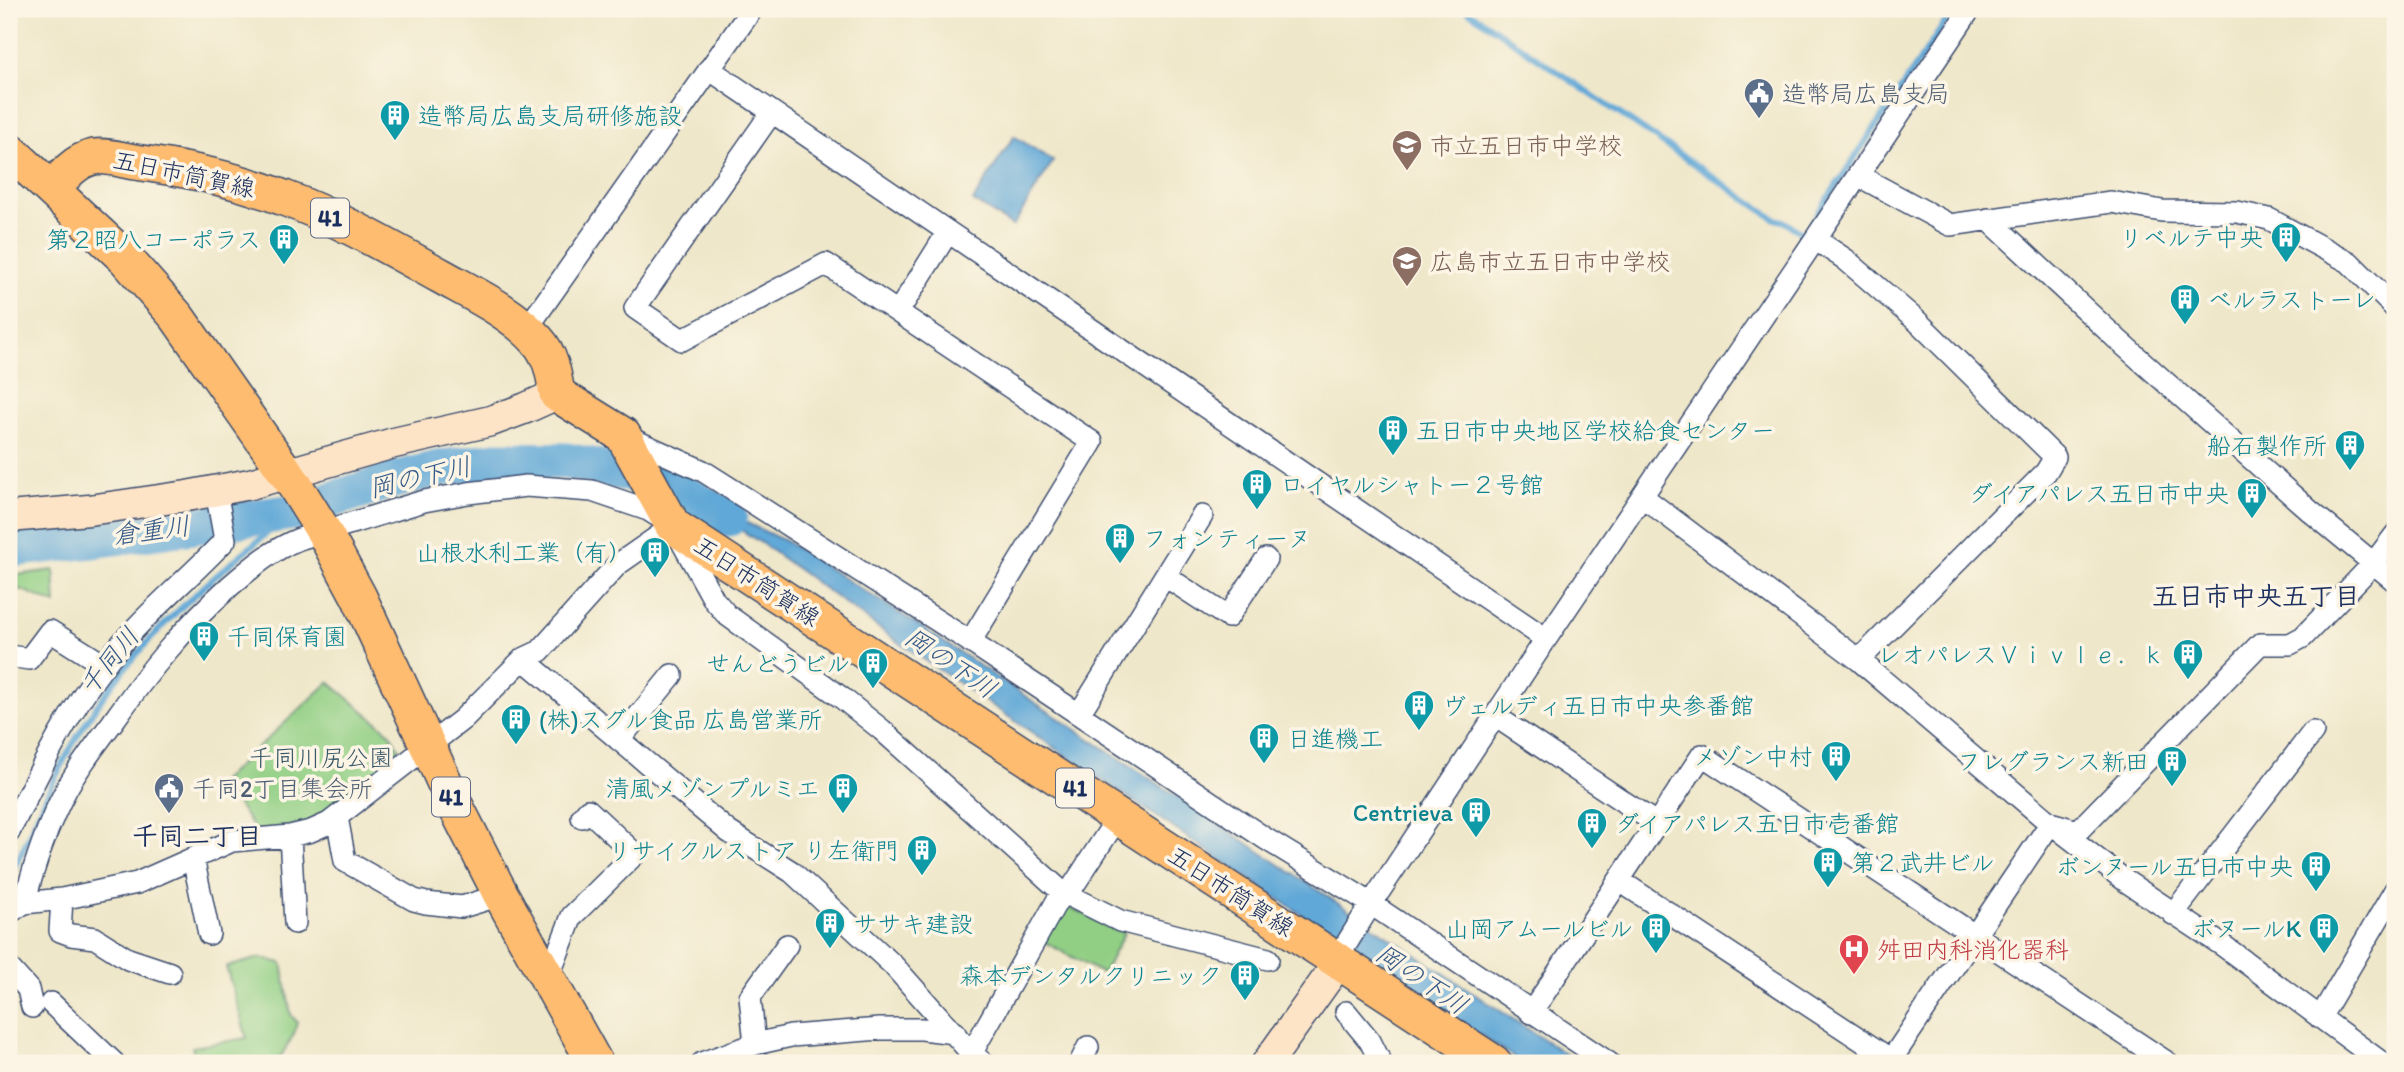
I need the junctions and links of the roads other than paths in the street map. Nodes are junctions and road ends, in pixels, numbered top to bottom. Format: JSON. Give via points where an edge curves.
{"nodes":[{"id":1,"x":752,"y":9,"type":"edge"},
{"id":2,"x":1970,"y":9,"type":"edge"},
{"id":3,"x":709,"y":69,"type":"junction"},
{"id":4,"x":772,"y":112,"type":"junction"},
{"id":5,"x":9,"y":150,"type":"edge"},
{"id":6,"x":1859,"y":176,"type":"junction"},
{"id":7,"x":53,"y":189,"type":"junction"},
{"id":8,"x":1988,"y":219,"type":"junction"},
{"id":9,"x":948,"y":232,"type":"junction"},
{"id":10,"x":1815,"y":240,"type":"junction"},
{"id":11,"x":2395,"y":308,"type":"edge"},
{"id":12,"x":898,"y":312,"type":"junction"},
{"id":13,"x":526,"y":330,"type":"junction"},
{"id":14,"x":556,"y":394,"type":"junction"},
{"id":15,"x":627,"y":442,"type":"junction"},
{"id":16,"x":290,"y":480,"type":"junction"},
{"id":17,"x":217,"y":496,"type":"junction"},
{"id":18,"x":1643,"y":496,"type":"junction"},
{"id":19,"x":1202,"y":516,"type":"dead end"},
{"id":20,"x":9,"y":517,"type":"edge"},
{"id":21,"x":668,"y":517,"type":"junction"},
{"id":22,"x":322,"y":529,"type":"junction"},
{"id":23,"x":2395,"y":536,"type":"edge"},
{"id":24,"x":1266,"y":559,"type":"dead end"},
{"id":25,"x":2373,"y":564,"type":"junction"},
{"id":26,"x":1165,"y":576,"type":"junction"},
{"id":27,"x":2395,"y":581,"type":"edge"},
{"id":28,"x":1546,"y":639,"type":"junction"},
{"id":29,"x":970,"y":642,"type":"junction"},
{"id":30,"x":9,"y":656,"type":"edge"},
{"id":31,"x":523,"y":659,"type":"junction"},
{"id":32,"x":1859,"y":660,"type":"junction"},
{"id":33,"x":104,"y":665,"type":"junction"},
{"id":34,"x":672,"y":675,"type":"dead end"},
{"id":35,"x":1079,"y":714,"type":"junction"},
{"id":36,"x":1496,"y":716,"type":"junction"},
{"id":37,"x":2314,"y":732,"type":"dead end"},
{"id":38,"x":619,"y":740,"type":"junction"},
{"id":39,"x":429,"y":746,"type":"junction"},
{"id":40,"x":337,"y":817,"type":"junction"},
{"id":41,"x":582,"y":817,"type":"dead end"},
{"id":42,"x":1118,"y":817,"type":"junction"},
{"id":43,"x":1657,"y":824,"type":"junction"},
{"id":44,"x":2054,"y":824,"type":"junction"},
{"id":45,"x":9,"y":832,"type":"edge"},
{"id":46,"x":290,"y":836,"type":"junction"},
{"id":47,"x":193,"y":858,"type":"junction"},
{"id":48,"x":1620,"y":881,"type":"junction"},
{"id":49,"x":2395,"y":890,"type":"edge"},
{"id":50,"x":1062,"y":892,"type":"junction"},
{"id":51,"x":501,"y":895,"type":"junction"},
{"id":52,"x":62,"y":899,"type":"junction"},
{"id":53,"x":17,"y":908,"type":"edge"},
{"id":54,"x":1367,"y":910,"type":"junction"},
{"id":55,"x":2174,"y":914,"type":"junction"},
{"id":56,"x":295,"y":923,"type":"dead end"},
{"id":57,"x":209,"y":934,"type":"dead end"},
{"id":58,"x":1975,"y":935,"type":"junction"},
{"id":59,"x":787,"y":945,"type":"dead end"},
{"id":60,"x":1340,"y":956,"type":"junction"},
{"id":61,"x":1268,"y":959,"type":"dead end"},
{"id":62,"x":9,"y":968,"type":"edge"},
{"id":63,"x":170,"y":972,"type":"dead end"},
{"id":64,"x":547,"y":981,"type":"junction"},
{"id":65,"x":1346,"y":1012,"type":"dead end"},
{"id":66,"x":1531,"y":1013,"type":"junction"},
{"id":67,"x":2320,"y":1018,"type":"junction"},
{"id":68,"x":955,"y":1033,"type":"junction"},
{"id":69,"x":755,"y":1044,"type":"junction"},
{"id":70,"x":974,"y":1060,"type":"edge"},
{"id":71,"x":1892,"y":1062,"type":"edge"},
{"id":72,"x":114,"y":1063,"type":"edge"},
{"id":73,"x":595,"y":1063,"type":"edge"},
{"id":74,"x":702,"y":1063,"type":"edge"},
{"id":75,"x":1268,"y":1063,"type":"edge"},
{"id":76,"x":1381,"y":1063,"type":"edge"},
{"id":77,"x":1494,"y":1063,"type":"edge"},
{"id":78,"x":1609,"y":1063,"type":"edge"},
{"id":79,"x":2168,"y":1063,"type":"edge"},
{"id":80,"x":2382,"y":1063,"type":"edge"}],
"edges":[{"from":1,"to":3,"type":"street"},
{"from":2,"to":6,"type":"street"},
{"from":3,"to":4,"type":"street"},
{"from":3,"to":13,"type":"street"},
{"from":4,"to":9,"type":"street"},
{"from":4,"to":12,"type":"street","via":[[635,308],[682,340],[826,264]]},
{"from":5,"to":7,"type":"main road","number":"41"},
{"from":6,"to":8,"type":"street","via":[[1950,225]]},
{"from":6,"to":10,"type":"street"},
{"from":7,"to":13,"type":"main road","name":"五日市筒賀線","number":"41","via":[[84,159],[102,156],[221,177],[285,198],[344,225],[462,288]]},
{"from":7,"to":16,"type":"main road","number":"41","via":[[125,258],[177,317]]},
{"from":8,"to":11,"type":"street","via":[[2112,202],[2162,211],[2237,212],[2269,219],[2349,262]]},
{"from":8,"to":25,"type":"street"},
{"from":9,"to":12,"type":"street"},
{"from":9,"to":28,"type":"street"},
{"from":10,"to":18,"type":"street"},
{"from":10,"to":32,"type":"street","via":[[1845,259],[1918,322],[2055,457],[2046,472]]},
{"from":12,"to":29,"type":"street","via":[[1092,442]]},
{"from":13,"to":14,"type":"main road","name":"五日市筒賀線","number":"41","via":[[547,354]]},
{"from":14,"to":15,"type":"main road"},
{"from":14,"to":16,"type":"street","via":[[491,421],[394,443]]},
{"from":15,"to":21,"type":"main road","name":"五日市筒賀線","number":"41"},
{"from":15,"to":29,"type":"street","via":[[704,471]]},
{"from":16,"to":17,"type":"street"},
{"from":16,"to":22,"type":"main road","number":"41"},
{"from":17,"to":20,"type":"street"},
{"from":17,"to":33,"type":"street","via":[[225,540],[161,600]]},
{"from":18,"to":28,"type":"street"},
{"from":18,"to":32,"type":"street"},
{"from":19,"to":26,"type":"street"},
{"from":21,"to":22,"type":"street","via":[[592,491],[526,486],[424,501]]},
{"from":21,"to":31,"type":"street","via":[[617,565],[540,651]]},
{"from":21,"to":42,"type":"main road","name":"五日市筒賀線","number":"41"},
{"from":21,"to":50,"type":"street","via":[[727,615],[882,730]]},
{"from":22,"to":39,"type":"main road","number":"41"},
{"from":22,"to":53,"type":"street","via":[[265,557],[169,646],[66,789]]},
{"from":23,"to":25,"type":"street"},
{"from":24,"to":26,"type":"street","via":[[1228,617]]},
{"from":25,"to":27,"type":"street"},
{"from":25,"to":44,"type":"street","via":[[2303,637],[2290,644],[2260,645],[2078,831]]},
{"from":26,"to":35,"type":"street"},
{"from":28,"to":36,"type":"street"},
{"from":29,"to":35,"type":"street"},
{"from":30,"to":33,"type":"street","via":[[29,659],[50,631]]},
{"from":31,"to":38,"type":"street"},
{"from":31,"to":39,"type":"street"},
{"from":32,"to":44,"type":"street"},
{"from":33,"to":45,"type":"street","via":[[69,719]]},
{"from":34,"to":38,"type":"street"},
{"from":35,"to":54,"type":"street"},
{"from":36,"to":43,"type":"street"},
{"from":36,"to":54,"type":"street"},
{"from":37,"to":55,"type":"street"},
{"from":38,"to":68,"type":"street","via":[[729,832],[792,872],[893,965]]},
{"from":39,"to":40,"type":"street"},
{"from":39,"to":51,"type":"main road","number":"41"},
{"from":40,"to":46,"type":"street"},
{"from":40,"to":51,"type":"street","via":[[345,861],[414,900],[462,907]]},
{"from":41,"to":64,"type":"street","via":[[588,810],[635,854],[572,916]]},
{"from":42,"to":50,"type":"street","via":[[1072,888]]},
{"from":42,"to":60,"type":"main road","name":"五日市筒賀線","number":"41"},
{"from":43,"to":48,"type":"street"},
{"from":43,"to":58,"type":"street","via":[[1702,755]]},
{"from":44,"to":55,"type":"street"},
{"from":44,"to":58,"type":"street"},
{"from":46,"to":47,"type":"street","via":[[232,841]]},
{"from":46,"to":56,"type":"street"},
{"from":47,"to":52,"type":"street","via":[[122,888]]},
{"from":47,"to":57,"type":"street"},
{"from":48,"to":66,"type":"street"},
{"from":48,"to":71,"type":"street"},
{"from":49,"to":67,"type":"street"},
{"from":50,"to":61,"type":"street","via":[[1120,921]]},
{"from":50,"to":70,"type":"street"},
{"from":51,"to":64,"type":"main road","number":"41"},
{"from":52,"to":53,"type":"street"},
{"from":52,"to":63,"type":"street","via":[[60,931],[95,938],[128,959]]},
{"from":54,"to":60,"type":"street"},
{"from":54,"to":66,"type":"street"},
{"from":55,"to":67,"type":"street"},
{"from":58,"to":71,"type":"street"},
{"from":58,"to":79,"type":"street"},
{"from":59,"to":69,"type":"street","via":[[750,997]]},
{"from":60,"to":75,"type":"street"},
{"from":60,"to":77,"type":"main road","name":"五日市筒賀線","number":"41"},
{"from":62,"to":72,"type":"street","via":[[42,1005]]},
{"from":64,"to":73,"type":"main road","number":"41"},
{"from":65,"to":76,"type":"street"},
{"from":66,"to":78,"type":"street"},
{"from":67,"to":80,"type":"street"},
{"from":68,"to":69,"type":"street","via":[[880,1029],[791,1035]]},
{"from":68,"to":70,"type":"street"},
{"from":69,"to":74,"type":"street"}]}
